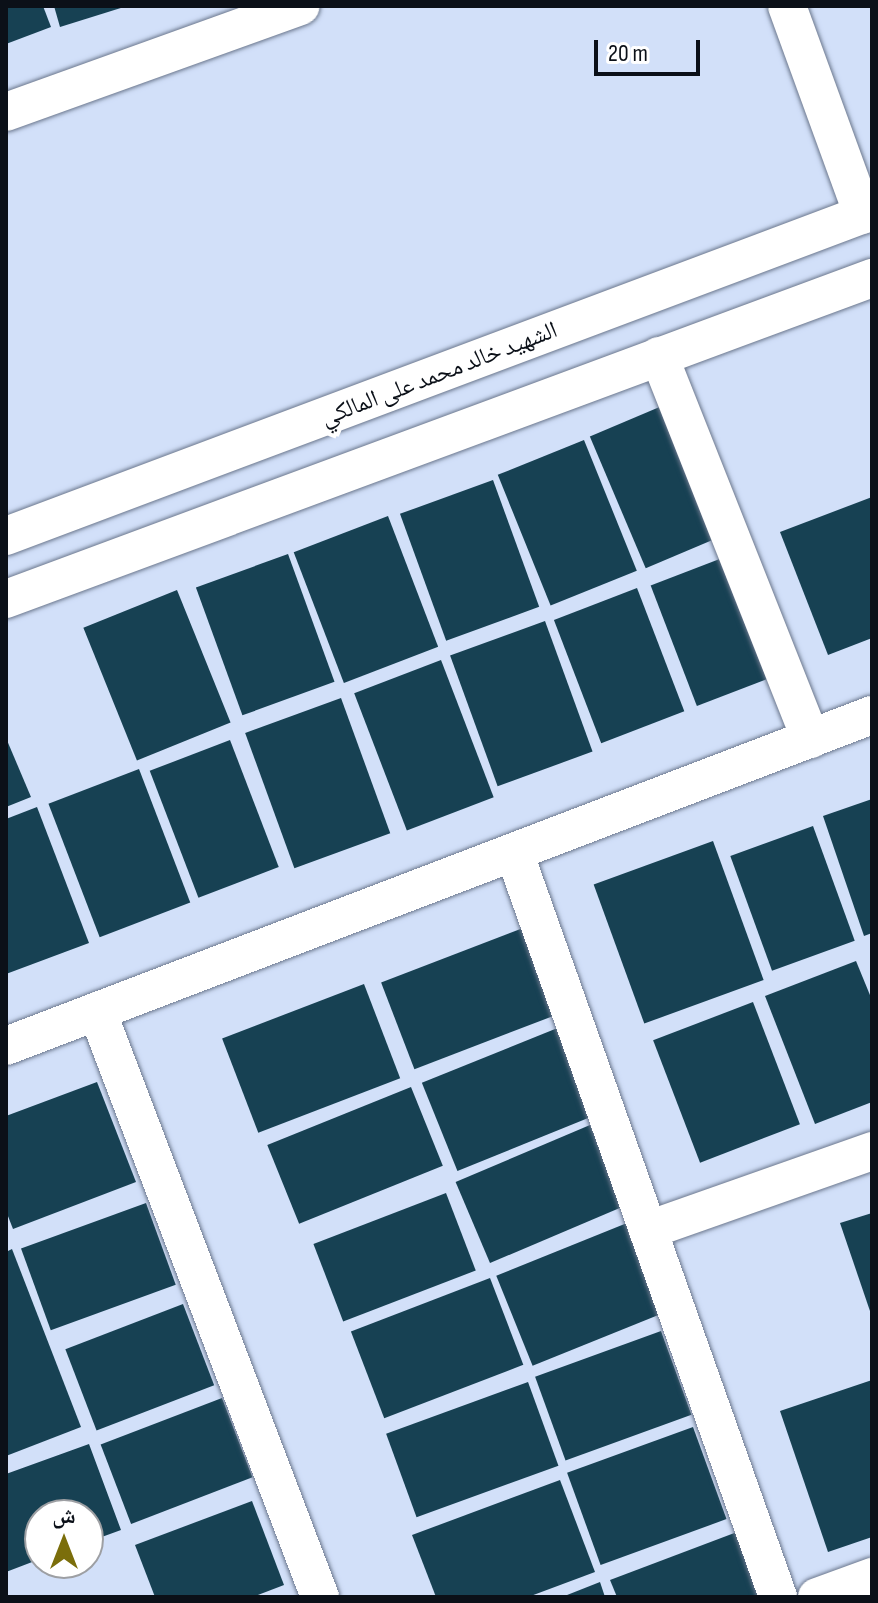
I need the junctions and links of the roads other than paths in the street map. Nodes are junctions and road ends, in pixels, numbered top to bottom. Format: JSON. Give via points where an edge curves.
{"nodes":[{"id":1,"x":301,"y":6,"type":"edge"},
{"id":2,"x":787,"y":6,"type":"edge"},
{"id":3,"x":6,"y":112,"type":"edge"},
{"id":4,"x":868,"y":213,"type":"edge"},
{"id":5,"x":872,"y":278,"type":"edge"},
{"id":6,"x":659,"y":356,"type":"junction"},
{"id":7,"x":6,"y":536,"type":"edge"},
{"id":8,"x":6,"y":599,"type":"edge"},
{"id":9,"x":872,"y":715,"type":"edge"},
{"id":10,"x":811,"y":739,"type":"junction"},
{"id":11,"x":515,"y":855,"type":"junction"},
{"id":12,"x":97,"y":1011,"type":"junction"},
{"id":13,"x":6,"y":1046,"type":"edge"},
{"id":14,"x":872,"y":1151,"type":"edge"},
{"id":15,"x":648,"y":1230,"type":"junction"},
{"id":16,"x":872,"y":1577,"type":"edge"},
{"id":17,"x":320,"y":1597,"type":"edge"},
{"id":18,"x":778,"y":1597,"type":"edge"},
{"id":19,"x":817,"y":1597,"type":"edge"}],
"edges":[{"from":1,"to":3,"type":"street"},
{"from":2,"to":4,"type":"street"},
{"from":4,"to":7,"type":"street","name":"الشهيد خالد محمد على المالكي"},
{"from":5,"to":6,"type":"street"},
{"from":6,"to":8,"type":"street"},
{"from":6,"to":10,"type":"street"},
{"from":9,"to":10,"type":"street"},
{"from":10,"to":11,"type":"street"},
{"from":11,"to":12,"type":"street"},
{"from":11,"to":15,"type":"street"},
{"from":12,"to":13,"type":"street"},
{"from":12,"to":17,"type":"street"},
{"from":14,"to":15,"type":"street"},
{"from":15,"to":18,"type":"street"},
{"from":16,"to":19,"type":"street"}]}
